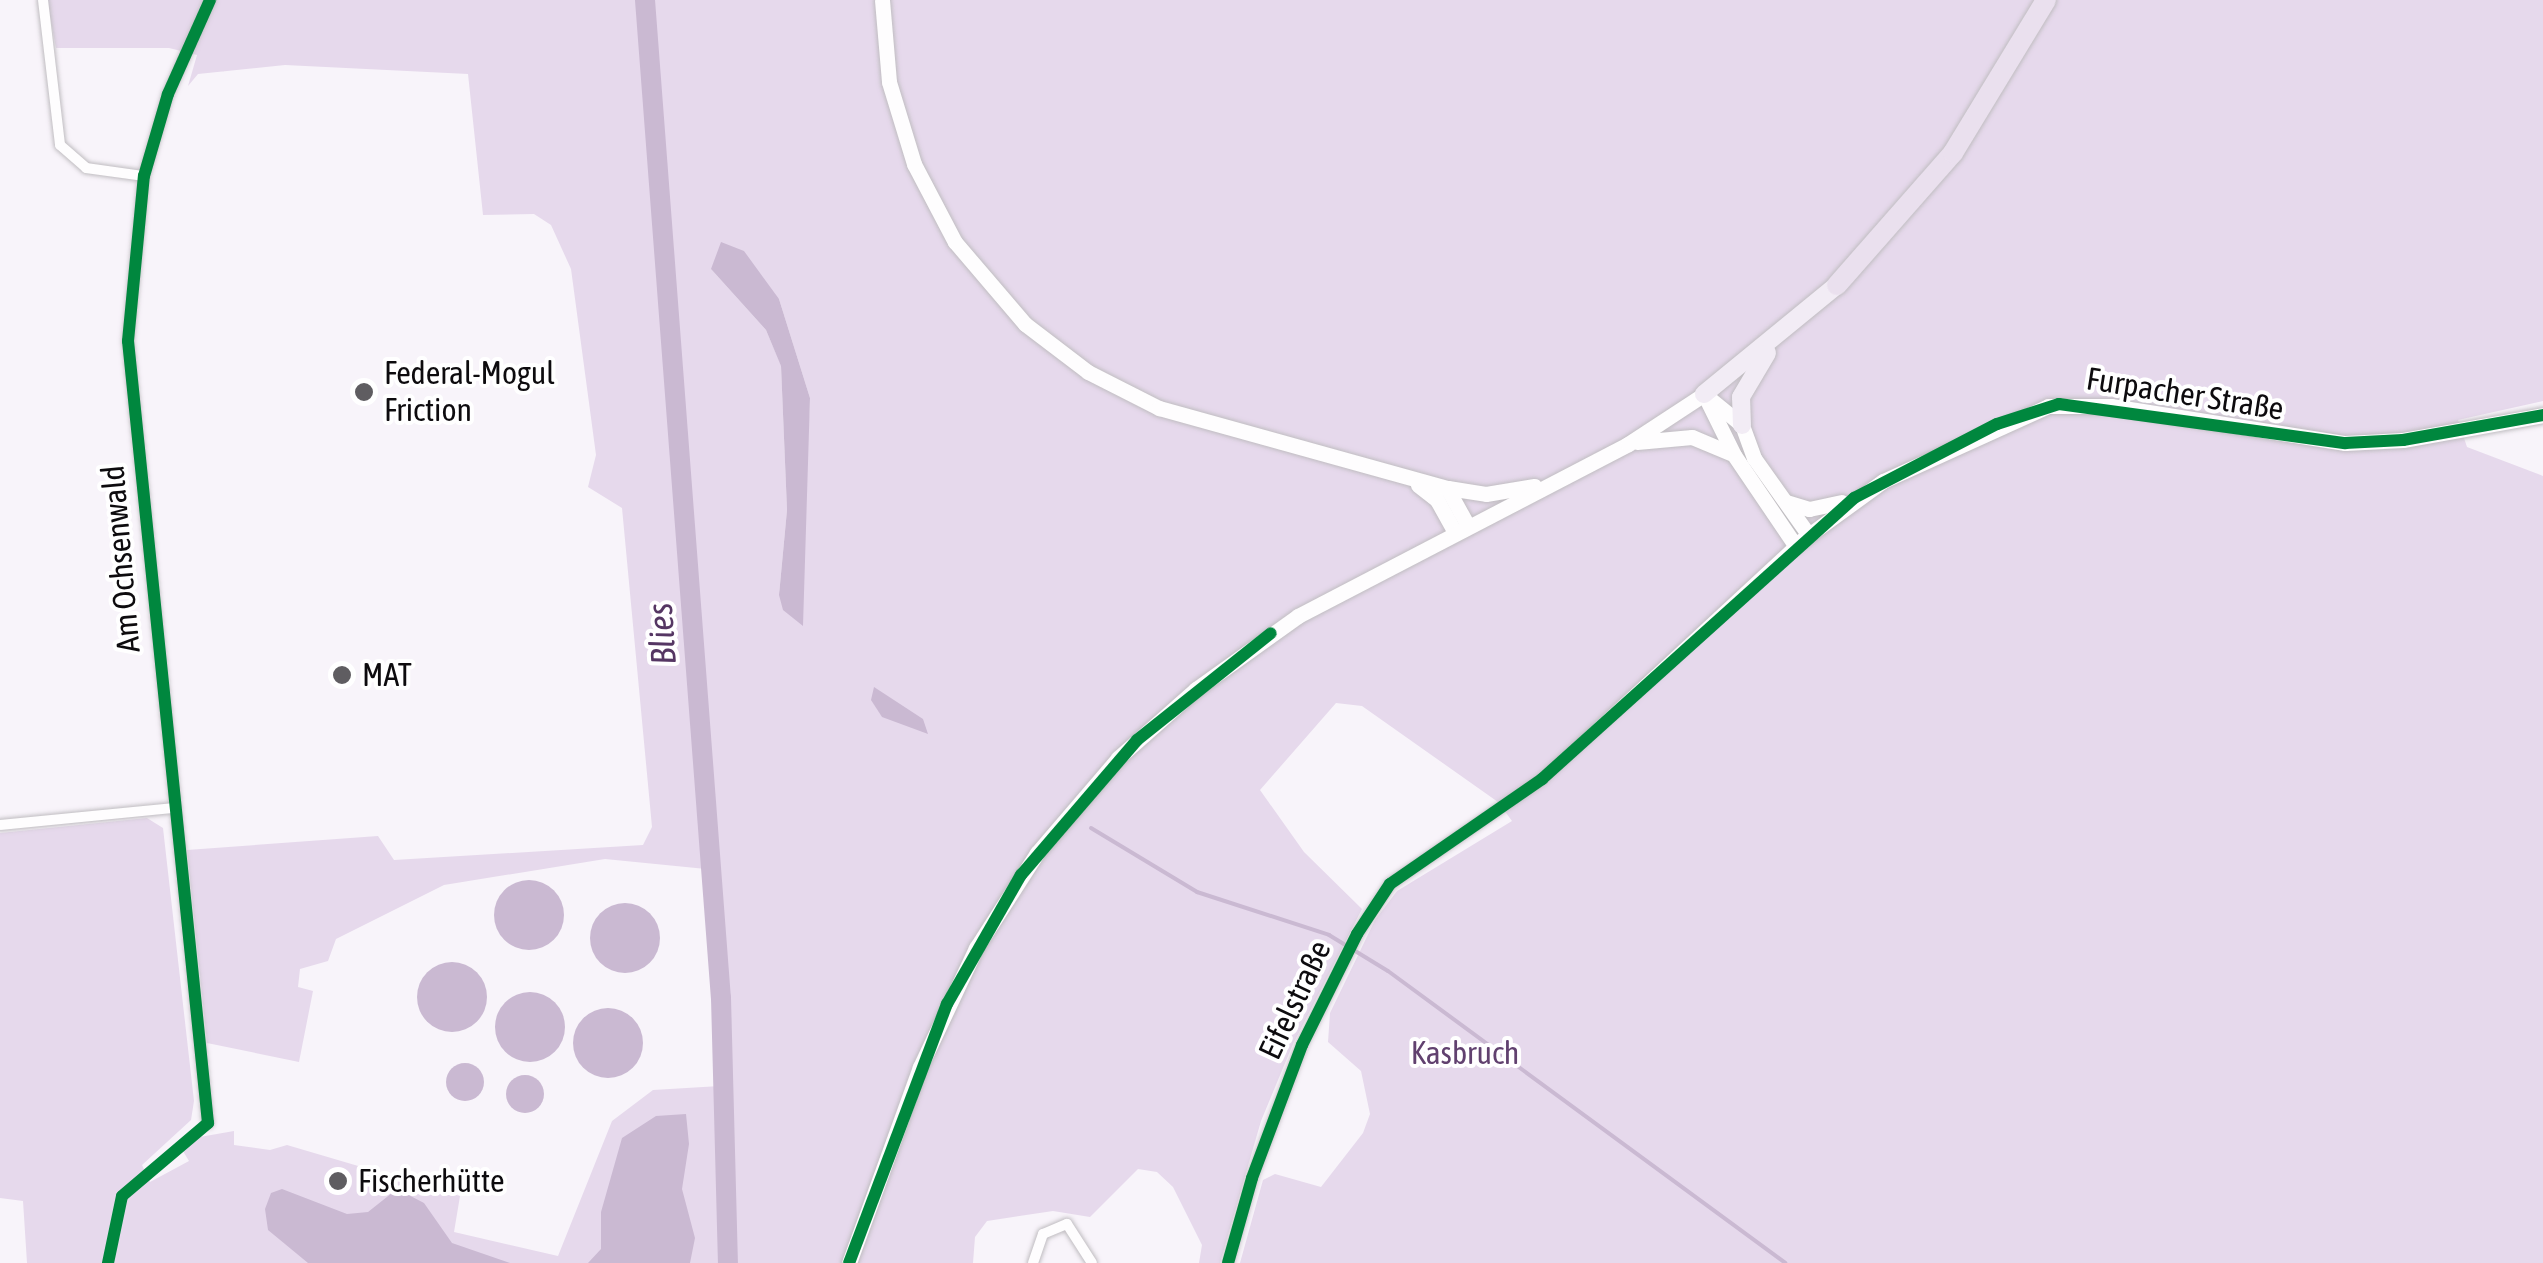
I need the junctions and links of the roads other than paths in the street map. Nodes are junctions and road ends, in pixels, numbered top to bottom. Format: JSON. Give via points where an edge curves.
{"nodes":[{"id":1,"x":42,"y":0,"type":"edge"},
{"id":2,"x":210,"y":0,"type":"edge"},
{"id":3,"x":882,"y":0,"type":"edge"},
{"id":4,"x":2046,"y":0,"type":"edge"},
{"id":5,"x":144,"y":176,"type":"junction"},
{"id":6,"x":1836,"y":285,"type":"joint"},
{"id":7,"x":1776,"y":340,"type":"junction"},
{"id":8,"x":1704,"y":394,"type":"junction"},
{"id":9,"x":2543,"y":414,"type":"edge"},
{"id":10,"x":1742,"y":425,"type":"junction"},
{"id":11,"x":1628,"y":444,"type":"junction"},
{"id":12,"x":1734,"y":456,"type":"junction"},
{"id":13,"x":1410,"y":480,"type":"junction"},
{"id":14,"x":1552,"y":483,"type":"junction"},
{"id":15,"x":1447,"y":488,"type":"junction"},
{"id":16,"x":1854,"y":498,"type":"junction"},
{"id":17,"x":1786,"y":502,"type":"junction"},
{"id":18,"x":1462,"y":529,"type":"junction"},
{"id":19,"x":1801,"y":540,"type":"junction"},
{"id":20,"x":172,"y":808,"type":"junction"},
{"id":21,"x":0,"y":825,"type":"edge"},
{"id":22,"x":208,"y":1123,"type":"dead end"},
{"id":23,"x":848,"y":1263,"type":"edge"},
{"id":24,"x":1034,"y":1263,"type":"edge"},
{"id":25,"x":1092,"y":1263,"type":"edge"},
{"id":26,"x":1228,"y":1263,"type":"edge"}],
"edges":[{"from":1,"to":5,"type":"street","via":[[60,145],[86,168]]},
{"from":2,"to":5,"type":"street","name":"Am Ochsenwald","via":[[168,94]]},
{"from":3,"to":13,"type":"main road","via":[[889,82],[914,164],[955,242],[1024,324],[1088,372],[1158,408]]},
{"from":4,"to":6,"type":"highway","via":[[1953,154]]},
{"from":5,"to":20,"type":"street","name":"Am Ochsenwald","via":[[128,341]]},
{"from":6,"to":7,"type":"main road"},
{"from":7,"to":8,"type":"main road"},
{"from":7,"to":10,"type":"main road","via":[[1745,388]]},
{"from":8,"to":10,"type":"main road"},
{"from":8,"to":11,"type":"main road"},
{"from":8,"to":12,"type":"main road"},
{"from":9,"to":16,"type":"main road","name":"Furpacher Straße","via":[[2403,440],[2345,443],[2059,404],[1997,424]]},
{"from":10,"to":17,"type":"main road","via":[[1754,458]]},
{"from":11,"to":12,"type":"main road","via":[[1692,437]]},
{"from":11,"to":14,"type":"main road"},
{"from":12,"to":19,"type":"main road"},
{"from":13,"to":15,"type":"main road"},
{"from":13,"to":18,"type":"main road"},
{"from":14,"to":15,"type":"main road","via":[[1495,494]]},
{"from":14,"to":18,"type":"main road"},
{"from":15,"to":18,"type":"main road"},
{"from":16,"to":17,"type":"main road","via":[[1816,509]]},
{"from":16,"to":19,"type":"main road","name":"Furpacher Straße"},
{"from":17,"to":19,"type":"main road"},
{"from":18,"to":23,"type":"main road","via":[[1272,633],[1155,723],[1067,814],[1006,897],[953,992]]},
{"from":19,"to":26,"type":"street","name":"Eifelstraße","via":[[1542,779],[1390,884],[1344,960],[1268,1134]]},
{"from":20,"to":21,"type":"street"},
{"from":20,"to":22,"type":"street","name":"Am Ochsenwald"},
{"from":24,"to":25,"type":"street","via":[[1043,1234],[1067,1224]]}]}
